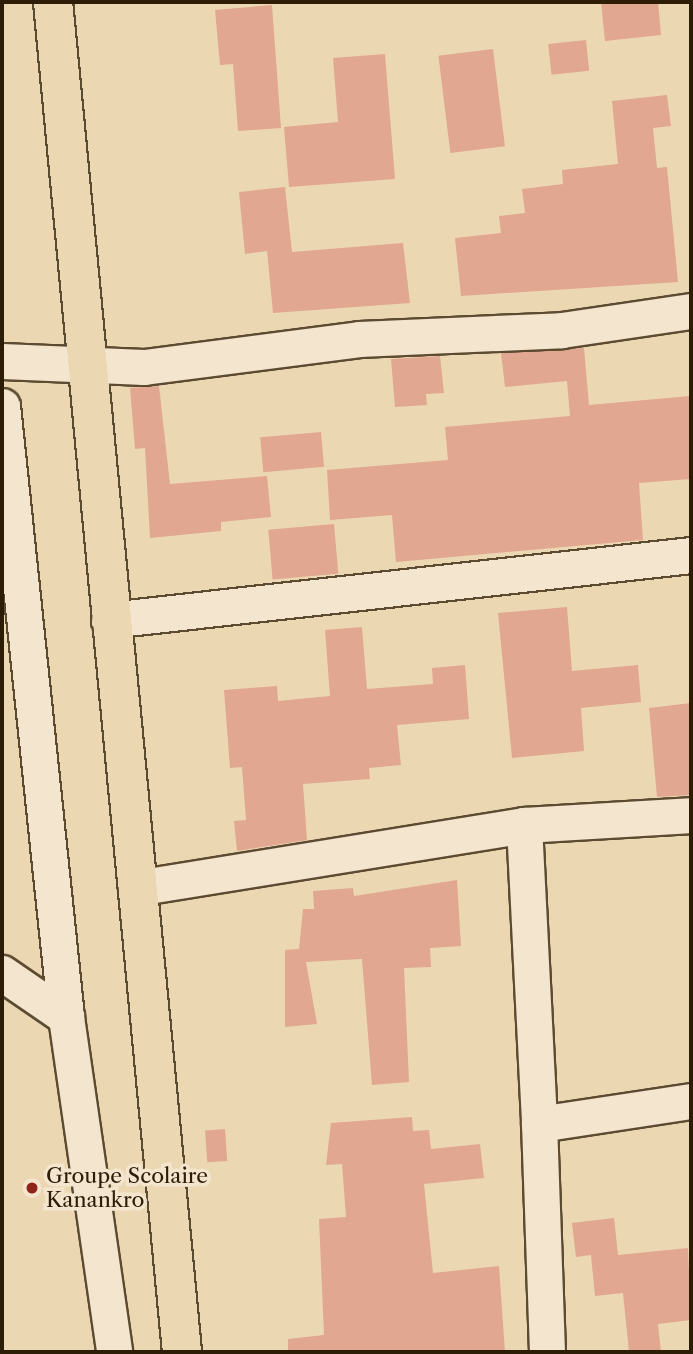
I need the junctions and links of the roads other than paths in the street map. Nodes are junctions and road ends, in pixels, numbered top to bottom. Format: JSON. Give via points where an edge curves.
{"nodes":[{"id":1,"x":53,"y":2,"type":"edge"},
{"id":2,"x":691,"y":311,"type":"edge"},
{"id":3,"x":2,"y":361,"type":"edge"},
{"id":4,"x":83,"y":364,"type":"junction"},
{"id":5,"x":2,"y":406,"type":"edge"},
{"id":6,"x":691,"y":555,"type":"edge"},
{"id":7,"x":109,"y":620,"type":"junction"},
{"id":8,"x":691,"y":815,"type":"edge"},
{"id":9,"x":524,"y":825,"type":"junction"},
{"id":10,"x":136,"y":888,"type":"junction"},
{"id":11,"x":2,"y":973,"type":"edge"},
{"id":12,"x":66,"y":1017,"type":"junction"},
{"id":13,"x":691,"y":1101,"type":"edge"},
{"id":14,"x":539,"y":1124,"type":"junction"},
{"id":15,"x":114,"y":1352,"type":"edge"},
{"id":16,"x":182,"y":1352,"type":"edge"},
{"id":17,"x":547,"y":1352,"type":"edge"}],
"edges":[{"from":1,"to":4,"type":"main road"},
{"from":2,"to":4,"type":"street","via":[[562,330],[359,339],[144,366]]},
{"from":3,"to":4,"type":"street"},
{"from":4,"to":7,"type":"main road"},
{"from":5,"to":12,"type":"street"},
{"from":6,"to":7,"type":"street"},
{"from":7,"to":10,"type":"main road"},
{"from":8,"to":9,"type":"street"},
{"from":9,"to":10,"type":"street"},
{"from":9,"to":14,"type":"street"},
{"from":10,"to":16,"type":"main road"},
{"from":11,"to":12,"type":"street"},
{"from":12,"to":15,"type":"street"},
{"from":13,"to":14,"type":"street"},
{"from":14,"to":17,"type":"street"}]}
